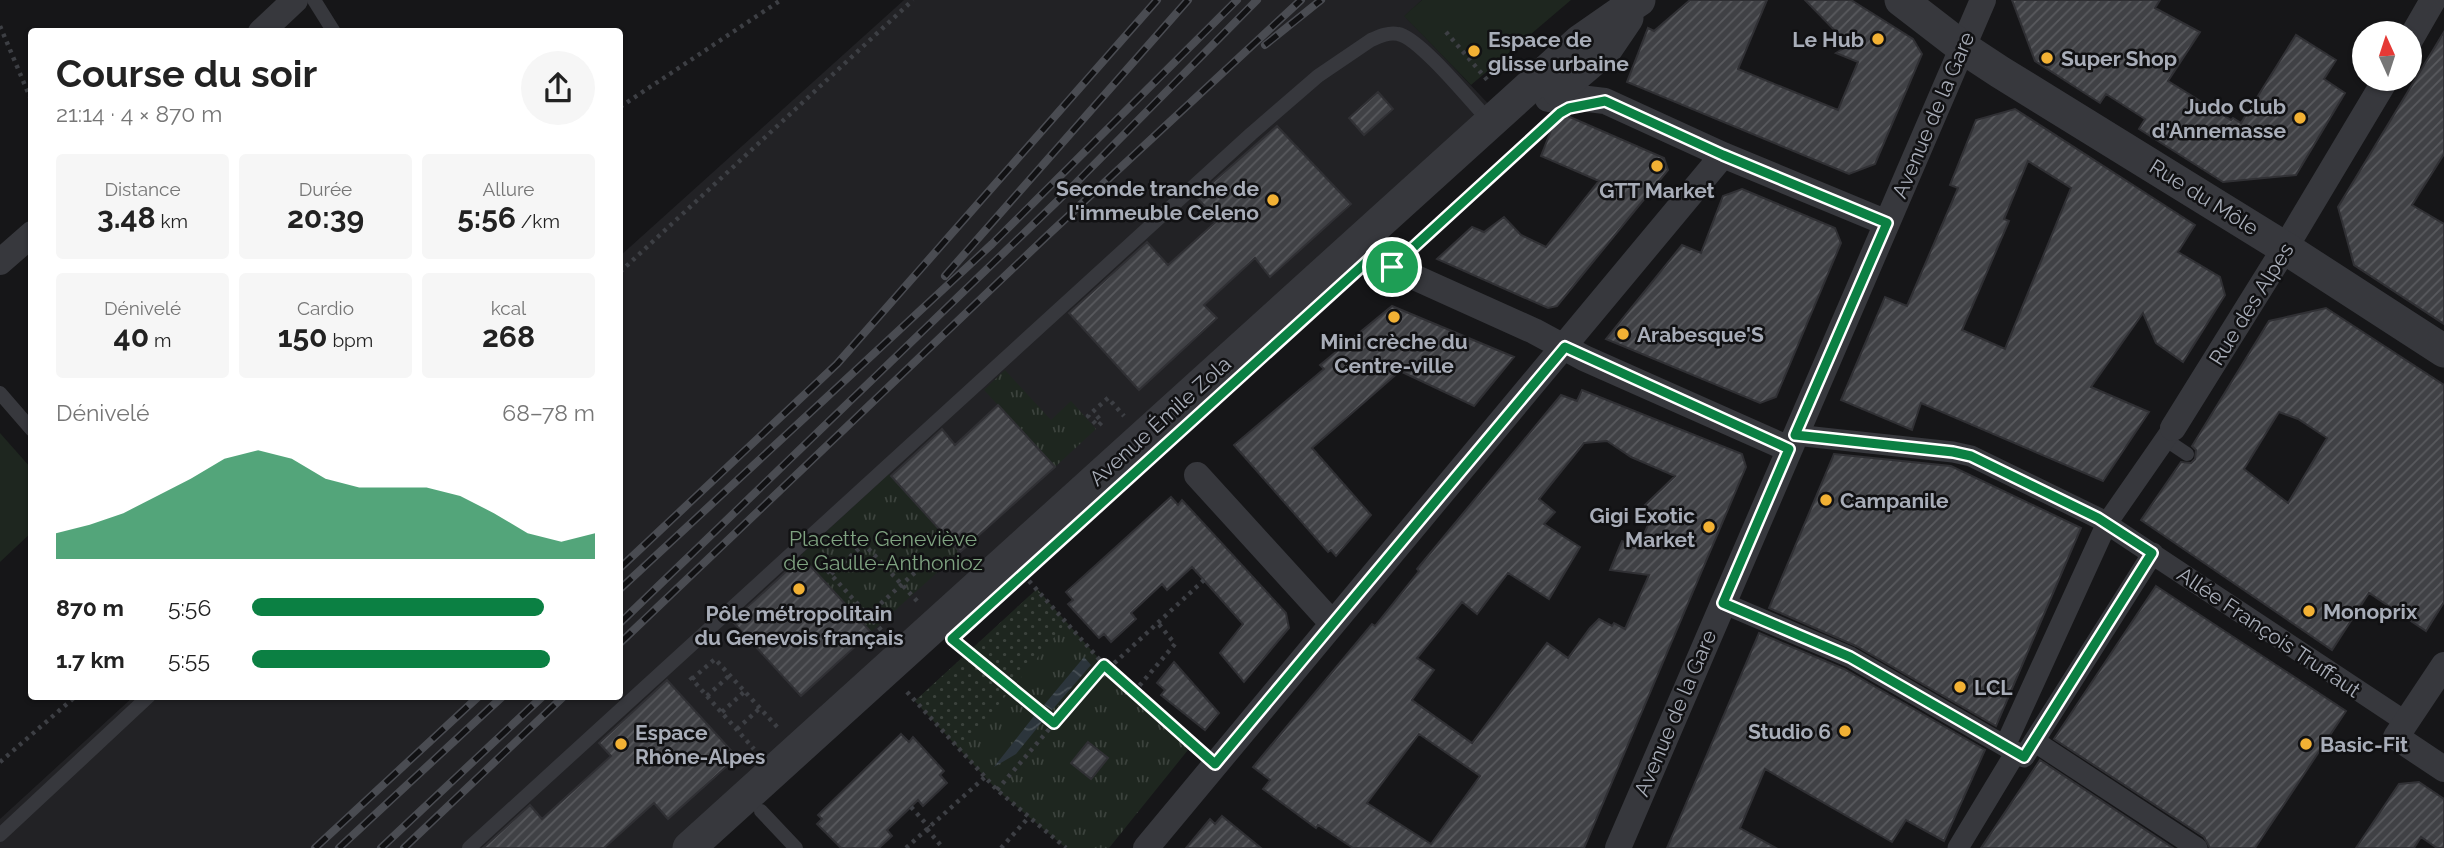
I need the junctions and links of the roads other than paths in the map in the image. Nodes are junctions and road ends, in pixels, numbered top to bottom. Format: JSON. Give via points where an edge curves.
{"nodes":[{"id":1,"x":295,"y":0,"type":"edge"},
{"id":2,"x":314,"y":0,"type":"edge"},
{"id":3,"x":1902,"y":0,"type":"edge"},
{"id":4,"x":1983,"y":0,"type":"edge"},
{"id":5,"x":2433,"y":0,"type":"edge"},
{"id":6,"x":1638,"y":1,"type":"edge"},
{"id":7,"x":2421,"y":21,"type":"edge"},
{"id":8,"x":265,"y":28,"type":"edge"},
{"id":9,"x":332,"y":28,"type":"edge"},
{"id":10,"x":1599,"y":41,"type":"junction"},
{"id":11,"x":1962,"y":47,"type":"junction"},
{"id":12,"x":2379,"y":91,"type":"edge"},
{"id":13,"x":1605,"y":101,"type":"junction"},
{"id":14,"x":1547,"y":112,"type":"junction"},
{"id":15,"x":1490,"y":122,"type":"junction"},
{"id":16,"x":1723,"y":155,"type":"junction"},
{"id":17,"x":1887,"y":223,"type":"junction"},
{"id":18,"x":28,"y":238,"type":"edge"},
{"id":19,"x":2285,"y":248,"type":"junction"},
{"id":20,"x":1382,"y":261,"type":"junction"},
{"id":21,"x":0,"y":262,"type":"edge"},
{"id":22,"x":1565,"y":347,"type":"junction"},
{"id":23,"x":2444,"y":351,"type":"edge"},
{"id":24,"x":0,"y":393,"type":"edge"},
{"id":25,"x":28,"y":425,"type":"edge"},
{"id":26,"x":2173,"y":428,"type":"junction"},
{"id":27,"x":1792,"y":442,"type":"junction"},
{"id":28,"x":2187,"y":454,"type":"dead end"},
{"id":29,"x":1197,"y":475,"type":"dead end"},
{"id":30,"x":2103,"y":520,"type":"junction"},
{"id":31,"x":2152,"y":553,"type":"junction"},
{"id":32,"x":1723,"y":603,"type":"junction"},
{"id":33,"x":1332,"y":623,"type":"junction"},
{"id":34,"x":2444,"y":666,"type":"edge"},
{"id":35,"x":145,"y":700,"type":"edge"},
{"id":36,"x":2401,"y":730,"type":"junction"},
{"id":37,"x":2035,"y":741,"type":"junction"},
{"id":38,"x":2010,"y":749,"type":"junction"},
{"id":39,"x":2444,"y":769,"type":"edge"},
{"id":40,"x":761,"y":811,"type":"junction"},
{"id":41,"x":0,"y":835,"type":"edge"},
{"id":42,"x":469,"y":848,"type":"edge"},
{"id":43,"x":689,"y":848,"type":"edge"},
{"id":44,"x":721,"y":848,"type":"edge"},
{"id":45,"x":796,"y":848,"type":"edge"},
{"id":46,"x":1146,"y":848,"type":"edge"},
{"id":47,"x":1618,"y":848,"type":"edge"},
{"id":48,"x":1958,"y":848,"type":"edge"},
{"id":49,"x":2197,"y":848,"type":"edge"}],
"edges":[{"from":1,"to":8,"type":"street"},
{"from":2,"to":9,"type":"lane"},
{"from":3,"to":11,"type":"street","name":"Rue du Môle"},
{"from":4,"to":11,"type":"street","name":"Avenue de la Gare"},
{"from":5,"to":7,"type":"street"},
{"from":6,"to":10,"type":"street","name":"Avenue Émile Zola","via":[[1614,40]]},
{"from":10,"to":13,"type":"street","via":[[1599,82]]},
{"from":10,"to":14,"type":"street","name":"Avenue Émile Zola"},
{"from":10,"to":15,"type":"street","name":"Avenue Émile Zola"},
{"from":11,"to":17,"type":"street","name":"Avenue de la Gare"},
{"from":11,"to":19,"type":"street","name":"Rue du Môle"},
{"from":12,"to":19,"type":"street","name":"Rue des Alpes"},
{"from":13,"to":14,"type":"street","via":[[1571,96]]},
{"from":13,"to":16,"type":"street"},
{"from":14,"to":20,"type":"street","name":"Avenue Émile Zola"},
{"from":15,"to":42,"type":"lane","via":[[1408,37],[1389,34],[1371,40],[1318,76]]},
{"from":15,"to":43,"type":"street","name":"Avenue Émile Zola"},
{"from":16,"to":17,"type":"street"},
{"from":16,"to":22,"type":"street"},
{"from":17,"to":27,"type":"street","name":"Avenue de la Gare"},
{"from":18,"to":21,"type":"street"},
{"from":19,"to":23,"type":"street","name":"Rue du Môle"},
{"from":19,"to":26,"type":"street","name":"Rue des Alpes"},
{"from":20,"to":22,"type":"street"},
{"from":20,"to":40,"type":"street","name":"Avenue Émile Zola","via":[[1023,574]]},
{"from":22,"to":27,"type":"street"},
{"from":22,"to":33,"type":"street"},
{"from":24,"to":25,"type":"lane"},
{"from":26,"to":28,"type":"lane","via":[[2171,442]]},
{"from":26,"to":30,"type":"street","name":"Rue des Alpes"},
{"from":27,"to":30,"type":"street","name":"Allée François Truffaut","via":[[1961,453]]},
{"from":27,"to":32,"type":"street","name":"Avenue de la Gare"},
{"from":29,"to":33,"type":"street"},
{"from":30,"to":31,"type":"street","name":"Allée François Truffaut"},
{"from":30,"to":38,"type":"street","name":"Rue des Alpes"},
{"from":31,"to":36,"type":"street","name":"Allée François Truffaut"},
{"from":31,"to":37,"type":"street"},
{"from":32,"to":38,"type":"street","via":[[1850,657]]},
{"from":32,"to":47,"type":"street","name":"Avenue de la Gare"},
{"from":33,"to":46,"type":"street"},
{"from":34,"to":36,"type":"street"},
{"from":35,"to":41,"type":"lane"},
{"from":36,"to":39,"type":"street"},
{"from":37,"to":38,"type":"street","via":[[2024,757]]},
{"from":37,"to":49,"type":"street"},
{"from":38,"to":48,"type":"street","name":"Rue des Alpes"},
{"from":40,"to":44,"type":"street","name":"Avenue Émile Zola"},
{"from":40,"to":45,"type":"lane"}]}
